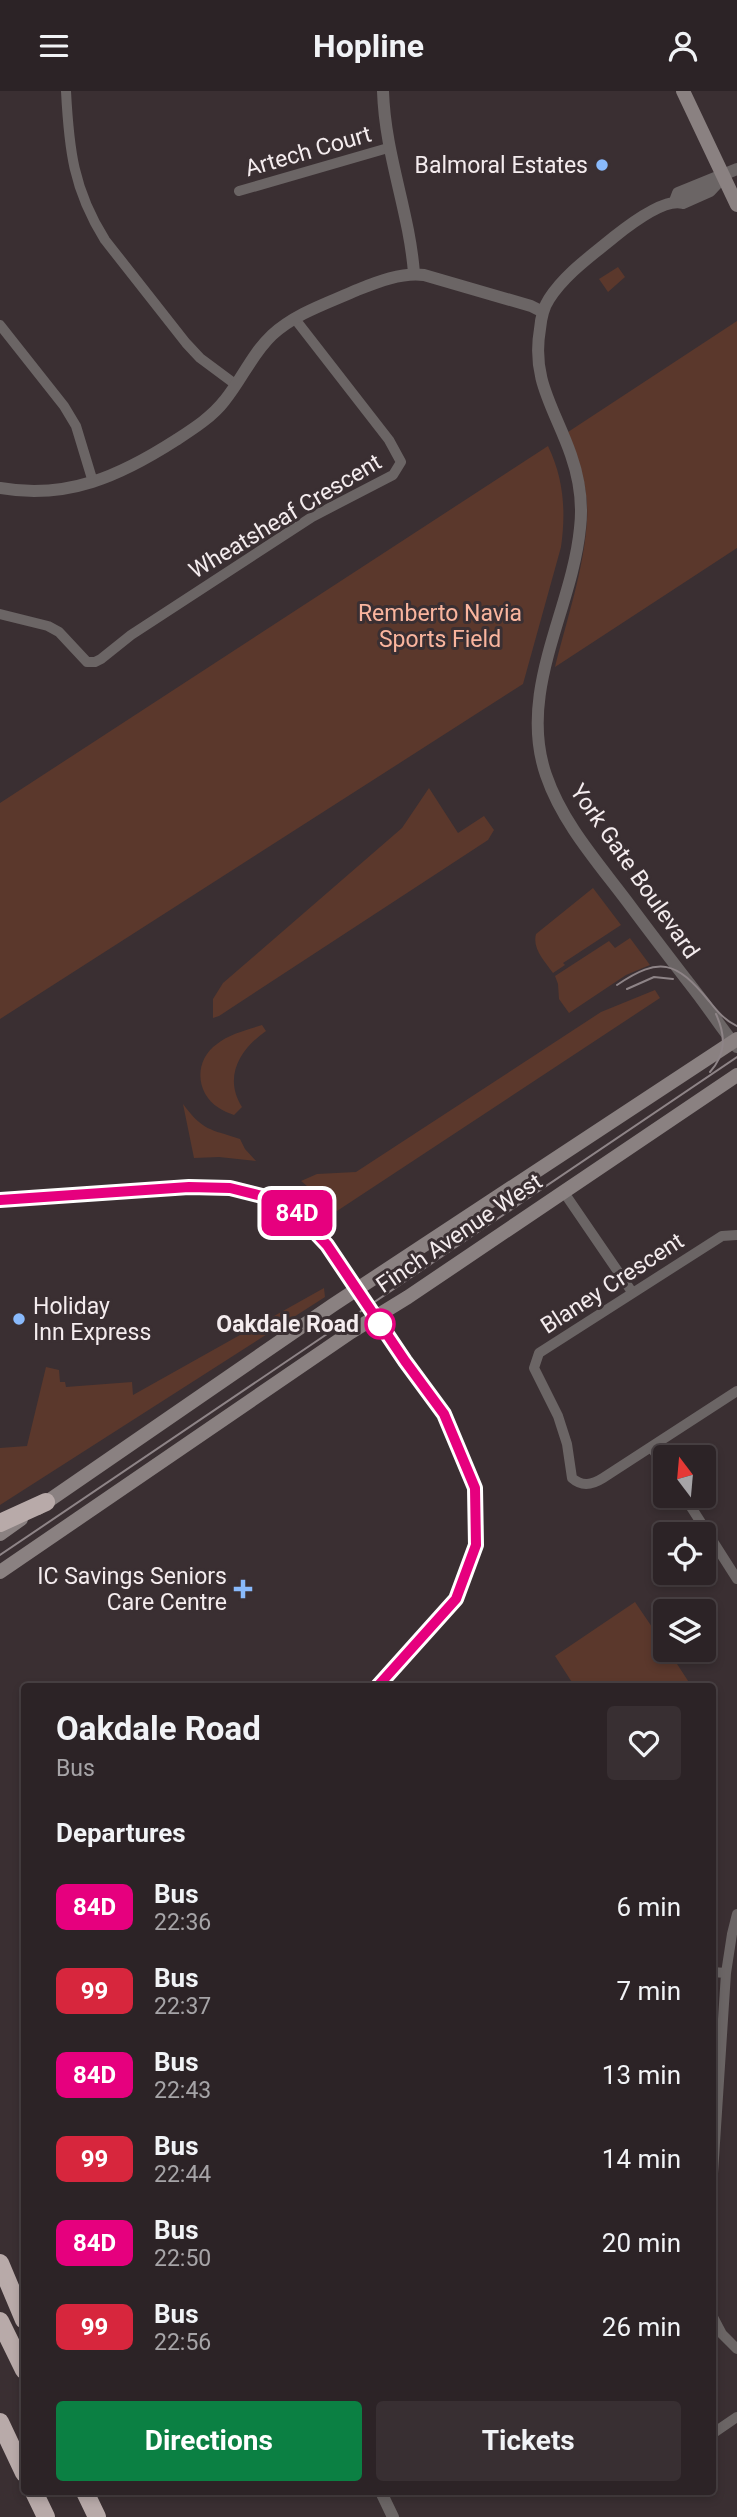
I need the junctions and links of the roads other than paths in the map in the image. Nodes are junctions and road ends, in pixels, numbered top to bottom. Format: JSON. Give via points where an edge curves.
{"nodes":[{"id":1,"x":66,"y":91,"type":"edge"},
{"id":2,"x":383,"y":91,"type":"edge"},
{"id":3,"x":683,"y":91,"type":"edge"},
{"id":4,"x":388,"y":148,"type":"junction"},
{"id":5,"x":737,"y":169,"type":"edge"},
{"id":6,"x":723,"y":177,"type":"junction"},
{"id":7,"x":239,"y":191,"type":"dead end"},
{"id":8,"x":737,"y":205,"type":"edge"},
{"id":9,"x":414,"y":273,"type":"junction"},
{"id":10,"x":543,"y":312,"type":"junction"},
{"id":11,"x":295,"y":319,"type":"junction"},
{"id":12,"x":0,"y":325,"type":"edge"},
{"id":13,"x":235,"y":384,"type":"junction"},
{"id":14,"x":93,"y":482,"type":"junction"},
{"id":15,"x":0,"y":488,"type":"edge"},
{"id":16,"x":0,"y":614,"type":"edge"},
{"id":17,"x":735,"y":1043,"type":"edge"},
{"id":18,"x":737,"y":1075,"type":"edge"},
{"id":19,"x":563,"y":1191,"type":"junction"},
{"id":20,"x":0,"y":1200,"type":"edge"},
{"id":21,"x":737,"y":1235,"type":"edge"},
{"id":22,"x":358,"y":1290,"type":"junction"},
{"id":23,"x":632,"y":1292,"type":"junction"},
{"id":24,"x":376,"y":1317,"type":"junction"},
{"id":25,"x":737,"y":1391,"type":"edge"},
{"id":26,"x":651,"y":1447,"type":"junction"},
{"id":27,"x":653,"y":1450,"type":"edge"},
{"id":28,"x":46,"y":1502,"type":"junction"},
{"id":29,"x":692,"y":1509,"type":"edge"},
{"id":30,"x":0,"y":1524,"type":"edge"},
{"id":31,"x":0,"y":1534,"type":"edge"},
{"id":32,"x":0,"y":1573,"type":"edge"},
{"id":33,"x":737,"y":1579,"type":"edge"},
{"id":34,"x":381,"y":1683,"type":"edge"},
{"id":35,"x":737,"y":1914,"type":"edge"},
{"id":36,"x":716,"y":1972,"type":"edge"},
{"id":37,"x":726,"y":1973,"type":"junction"},
{"id":38,"x":716,"y":2127,"type":"edge"},
{"id":39,"x":0,"y":2263,"type":"edge"},
{"id":40,"x":21,"y":2313,"type":"edge"},
{"id":41,"x":0,"y":2321,"type":"edge"},
{"id":42,"x":716,"y":2323,"type":"edge"},
{"id":43,"x":737,"y":2349,"type":"edge"},
{"id":44,"x":21,"y":2364,"type":"edge"},
{"id":45,"x":737,"y":2417,"type":"edge"},
{"id":46,"x":0,"y":2422,"type":"edge"},
{"id":47,"x":716,"y":2431,"type":"edge"},
{"id":48,"x":21,"y":2467,"type":"edge"},
{"id":49,"x":35,"y":2495,"type":"edge"},
{"id":50,"x":86,"y":2495,"type":"edge"},
{"id":51,"x":382,"y":2495,"type":"edge"},
{"id":52,"x":46,"y":2517,"type":"edge"},
{"id":53,"x":97,"y":2517,"type":"edge"},
{"id":54,"x":393,"y":2517,"type":"edge"}],
"edges":[{"from":1,"to":13,"type":"street","via":[[71,159],[94,222],[186,343]]},
{"from":2,"to":4,"type":"street"},
{"from":3,"to":6,"type":"main road"},
{"from":4,"to":7,"type":"street","name":"Artech Court"},
{"from":4,"to":9,"type":"street","via":[[406,217]]},
{"from":5,"to":6,"type":"street","name":"York Gate Boulevard"},
{"from":6,"to":8,"type":"main road"},
{"from":6,"to":10,"type":"street","name":"York Gate Boulevard","via":[[710,191],[683,203],[675,201],[611,239],[562,282]]},
{"from":9,"to":10,"type":"street"},
{"from":9,"to":11,"type":"street","via":[[367,286]]},
{"from":10,"to":17,"type":"street","name":"York Gate Boulevard","via":[[538,366],[570,453],[581,499],[577,554],[539,693],[538,738],[545,774],[570,824]]},
{"from":11,"to":13,"type":"street","via":[[272,335]]},
{"from":11,"to":16,"type":"street","name":"Wheatsheaf Crescent","via":[[389,440],[401,462],[393,475],[312,517],[95,662],[87,662],[48,626]]},
{"from":12,"to":14,"type":"street","via":[[64,406]]},
{"from":13,"to":14,"type":"street","via":[[217,409],[193,429],[142,462]]},
{"from":14,"to":15,"type":"street","via":[[50,491]]},
{"from":17,"to":22,"type":"main road","name":"Finch Avenue West"},
{"from":18,"to":19,"type":"main road","name":"Finch Avenue West"},
{"from":19,"to":23,"type":"street"},
{"from":19,"to":24,"type":"main road","name":"Finch Avenue West"},
{"from":20,"to":22,"type":"street","via":[[189,1187],[230,1188],[266,1197],[296,1212],[327,1245]]},
{"from":21,"to":23,"type":"street","name":"Blaney Crescent","via":[[722,1236]]},
{"from":22,"to":24,"type":"street"},
{"from":22,"to":28,"type":"main road","name":"Finch Avenue West"},
{"from":23,"to":26,"type":"street","name":"Blaney Crescent","via":[[539,1353],[534,1368],[558,1416],[569,1469],[577,1483],[594,1483]]},
{"from":24,"to":32,"type":"main road","name":"Finch Avenue West"},
{"from":24,"to":34,"type":"street","via":[[444,1414],[475,1488],[476,1522],[476,1545],[456,1599]]},
{"from":25,"to":26,"type":"street","name":"Blaney Crescent"},
{"from":26,"to":27,"type":"street"},
{"from":28,"to":30,"type":"highway"},
{"from":28,"to":31,"type":"main road","name":"Finch Avenue West"},
{"from":29,"to":33,"type":"street"},
{"from":35,"to":37,"type":"street"},
{"from":36,"to":37,"type":"street"},
{"from":37,"to":38,"type":"street"},
{"from":39,"to":40,"type":"highway"},
{"from":41,"to":44,"type":"highway"},
{"from":42,"to":43,"type":"street"},
{"from":45,"to":47,"type":"street"},
{"from":46,"to":48,"type":"highway"},
{"from":49,"to":52,"type":"highway"},
{"from":50,"to":53,"type":"highway"},
{"from":51,"to":54,"type":"street"}]}
